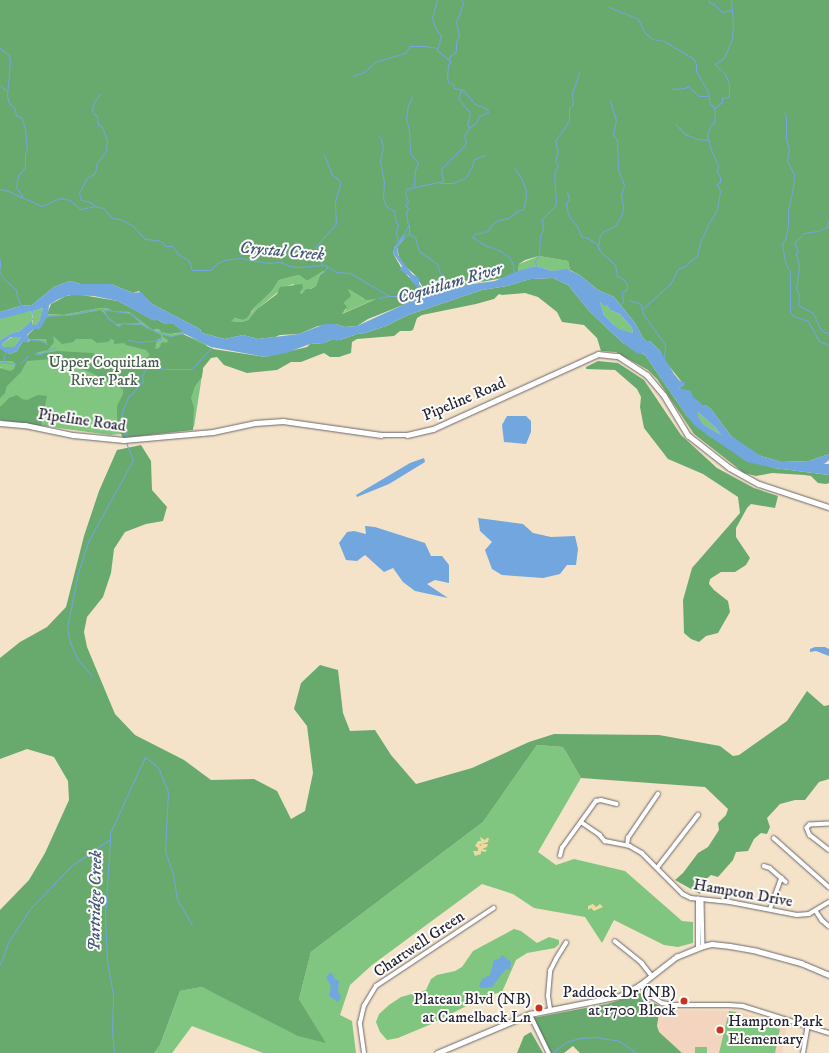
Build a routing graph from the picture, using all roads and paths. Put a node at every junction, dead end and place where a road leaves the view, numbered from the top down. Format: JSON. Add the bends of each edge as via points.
{"nodes":[{"id":1,"x":0,"y":423,"type":"edge"},
{"id":2,"x":829,"y":507,"type":"edge"},
{"id":3,"x":658,"y":794,"type":"dead end"},
{"id":4,"x":618,"y":804,"type":"dead end"},
{"id":5,"x":698,"y":815,"type":"dead end"},
{"id":6,"x":581,"y":822,"type":"junction"},
{"id":7,"x":829,"y":824,"type":"edge"},
{"id":8,"x":774,"y":838,"type":"dead end"},
{"id":9,"x":627,"y":846,"type":"junction"},
{"id":10,"x":829,"y":850,"type":"edge"},
{"id":11,"x":560,"y":856,"type":"dead end"},
{"id":12,"x":764,"y":866,"type":"dead end"},
{"id":13,"x":657,"y":868,"type":"junction"},
{"id":14,"x":781,"y":878,"type":"junction"},
{"id":15,"x":786,"y":882,"type":"dead end"},
{"id":16,"x":829,"y":887,"type":"edge"},
{"id":17,"x":700,"y":900,"type":"junction"},
{"id":18,"x":829,"y":902,"type":"edge"},
{"id":19,"x":494,"y":908,"type":"dead end"},
{"id":20,"x":770,"y":909,"type":"junction"},
{"id":21,"x":816,"y":911,"type":"junction"},
{"id":22,"x":829,"y":926,"type":"edge"},
{"id":23,"x":614,"y":941,"type":"dead end"},
{"id":24,"x":566,"y":943,"type":"dead end"},
{"id":25,"x":700,"y":947,"type":"junction"},
{"id":26,"x":829,"y":975,"type":"edge"},
{"id":27,"x":652,"y":976,"type":"junction"},
{"id":28,"x":640,"y":985,"type":"junction"},
{"id":29,"x":550,"y":1009,"type":"junction"},
{"id":30,"x":530,"y":1014,"type":"junction"},
{"id":31,"x":808,"y":1026,"type":"junction"},
{"id":32,"x":829,"y":1033,"type":"edge"},
{"id":33,"x":364,"y":1053,"type":"edge"},
{"id":34,"x":437,"y":1053,"type":"edge"},
{"id":35,"x":549,"y":1053,"type":"edge"},
{"id":36,"x":802,"y":1053,"type":"edge"}],
"edges":[{"from":1,"to":2,"type":"street","name":"Pipeline Road","via":[[124,440],[213,432],[283,420],[382,435],[407,435],[433,429],[598,354],[618,356],[647,375],[664,395],[688,435],[730,468],[759,484]]},
{"from":3,"to":9,"type":"street","via":[[628,838]]},
{"from":4,"to":6,"type":"street","via":[[596,801]]},
{"from":5,"to":13,"type":"street"},
{"from":6,"to":9,"type":"street","name":"Hampton Drive","via":[[605,841]]},
{"from":6,"to":11,"type":"street","via":[[562,848]]},
{"from":7,"to":10,"type":"street","via":[[810,825],[807,828],[810,835]]},
{"from":8,"to":16,"type":"street"},
{"from":9,"to":13,"type":"street","name":"Hampton Drive","via":[[642,853]]},
{"from":12,"to":14,"type":"street"},
{"from":13,"to":17,"type":"street","name":"Hampton Drive","via":[[683,894]]},
{"from":14,"to":15,"type":"street"},
{"from":14,"to":20,"type":"street"},
{"from":17,"to":20,"type":"street","name":"Hampton Drive"},
{"from":17,"to":25,"type":"street"},
{"from":18,"to":21,"type":"street","name":"Hampton Drive"},
{"from":19,"to":33,"type":"street","name":"Chartwell Green","via":[[376,986],[364,1006],[360,1022]]},
{"from":20,"to":21,"type":"street","name":"Hampton Drive","via":[[797,915]]},
{"from":21,"to":22,"type":"street"},
{"from":23,"to":27,"type":"street","via":[[642,963]]},
{"from":24,"to":29,"type":"street","via":[[550,971]]},
{"from":25,"to":26,"type":"street","via":[[712,944],[758,950],[801,963]]},
{"from":25,"to":27,"type":"street","via":[[676,957]]},
{"from":27,"to":28,"type":"street"},
{"from":28,"to":29,"type":"street","via":[[620,996]]},
{"from":28,"to":31,"type":"street","via":[[662,1003],[743,1006]]},
{"from":29,"to":30,"type":"street"},
{"from":30,"to":34,"type":"street"},
{"from":30,"to":35,"type":"street"},
{"from":31,"to":32,"type":"street"},
{"from":31,"to":36,"type":"street"}]}
